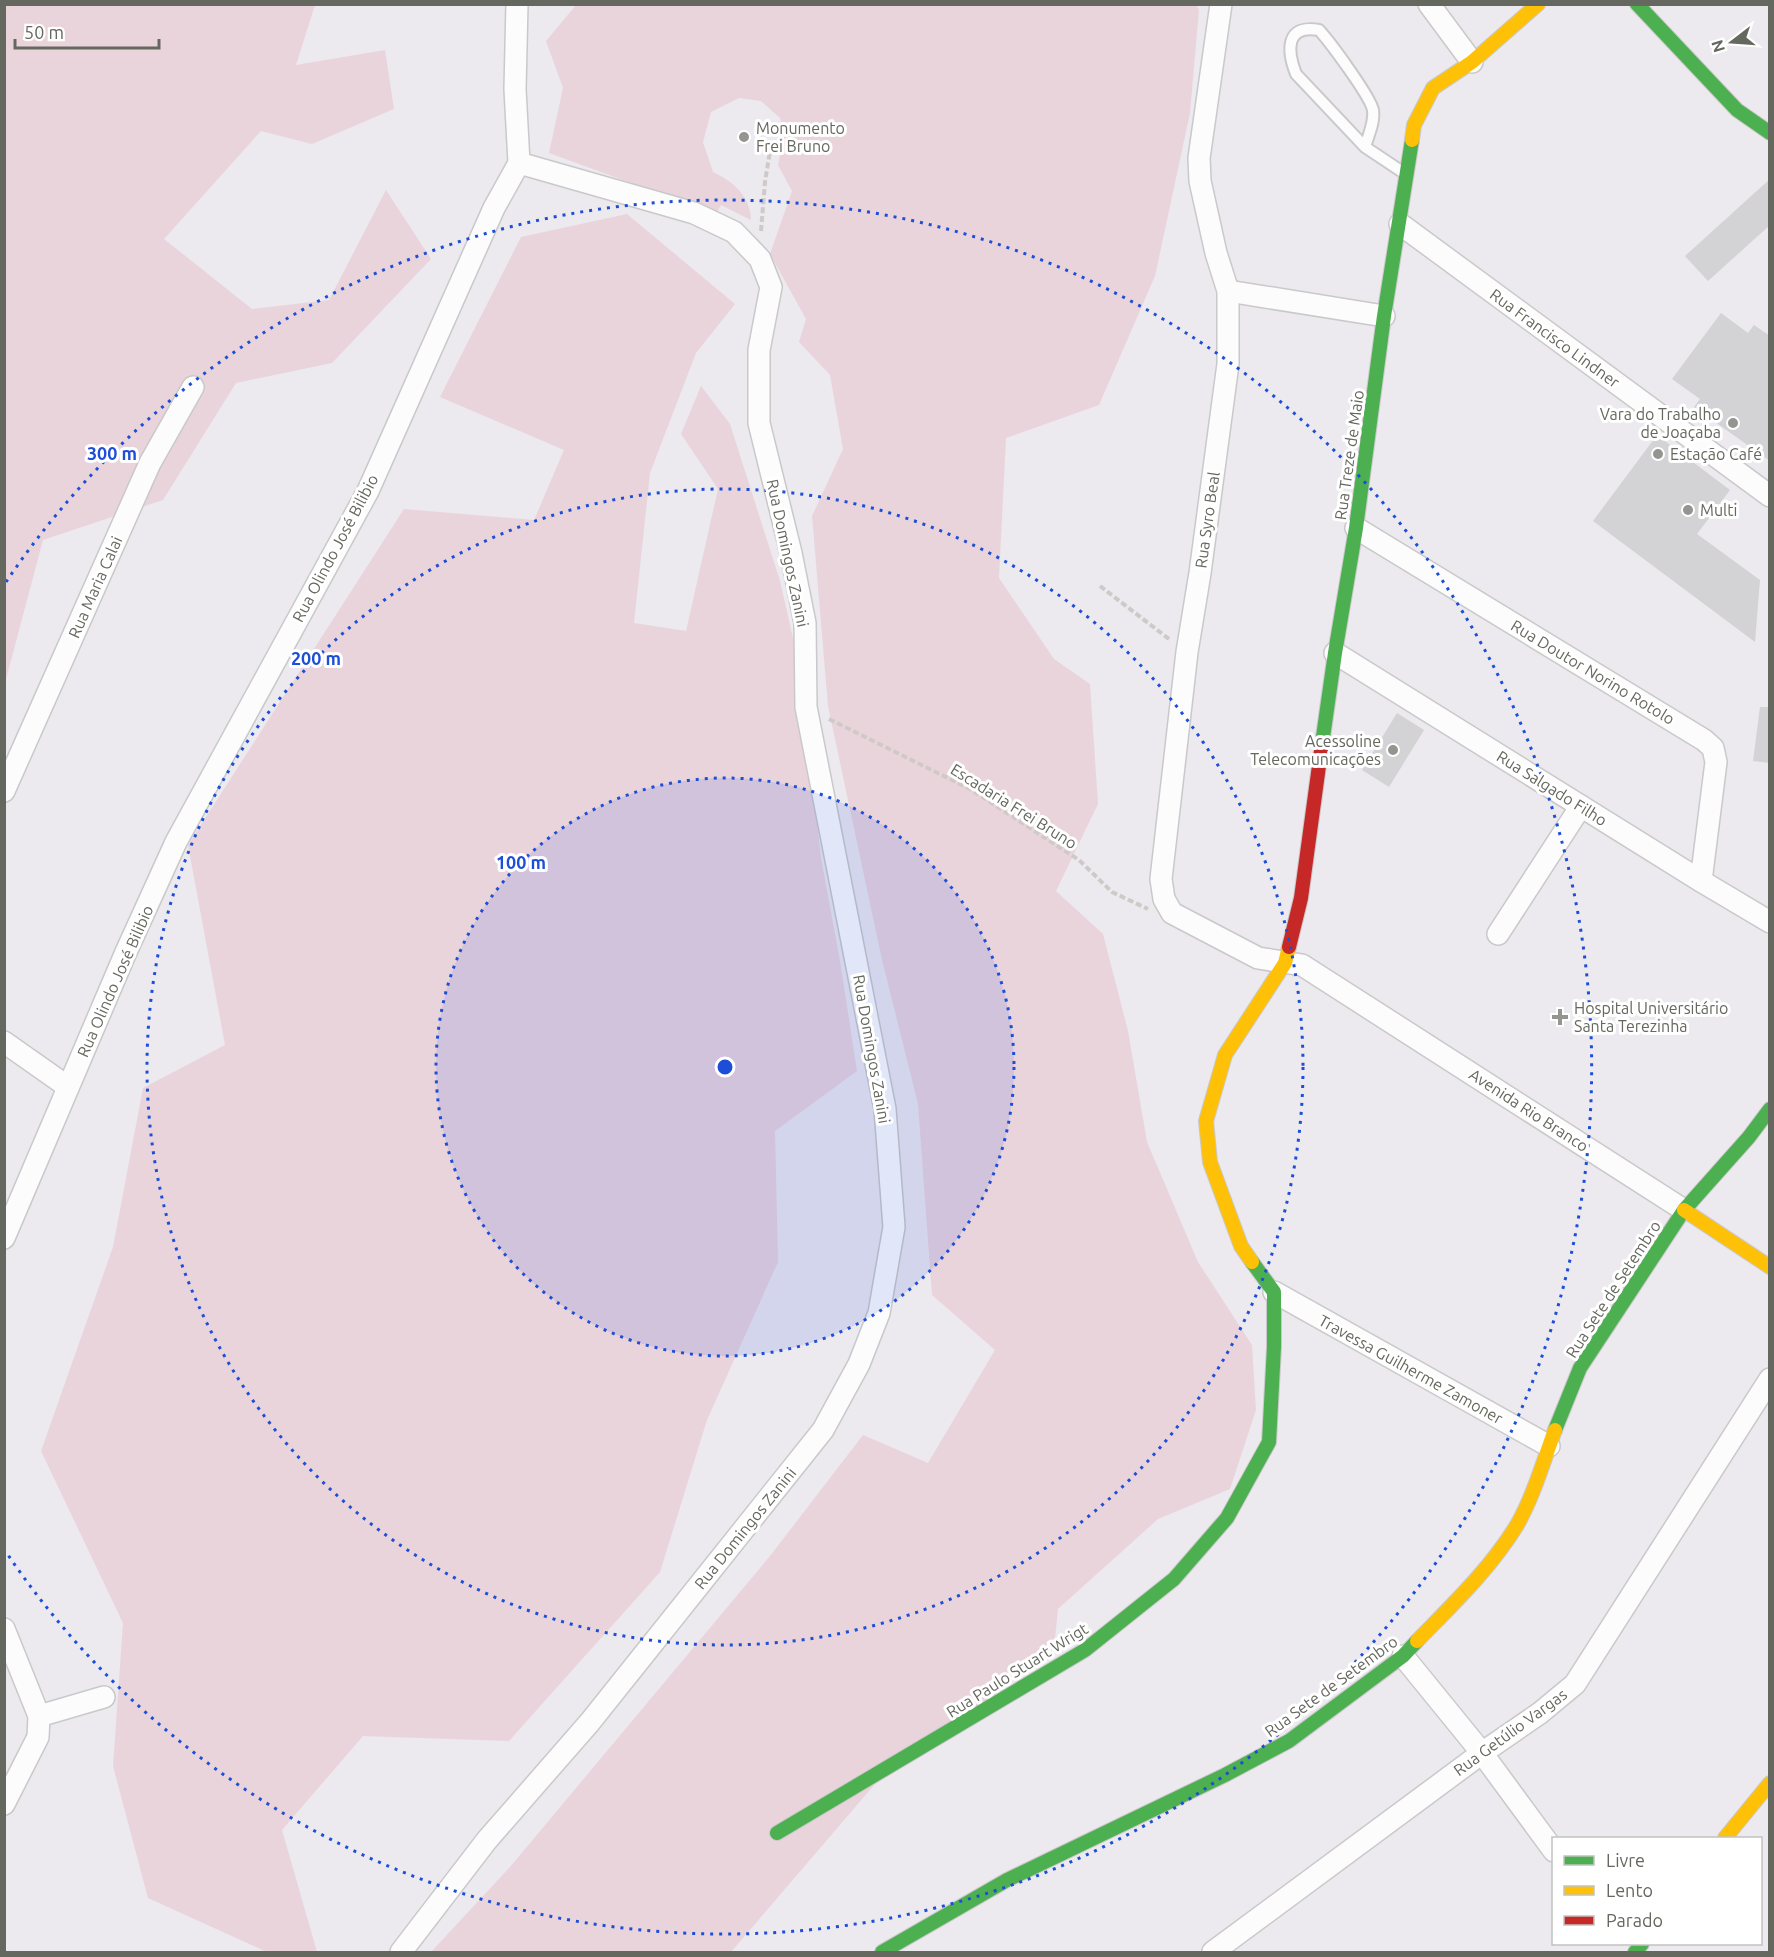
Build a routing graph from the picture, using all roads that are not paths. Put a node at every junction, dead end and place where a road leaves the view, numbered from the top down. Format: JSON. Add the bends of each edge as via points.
{"nodes":[{"id":1,"x":517,"y":4,"type":"edge"},
{"id":2,"x":1221,"y":4,"type":"edge"},
{"id":3,"x":1429,"y":4,"type":"edge"},
{"id":4,"x":1538,"y":4,"type":"edge"},
{"id":5,"x":1637,"y":4,"type":"edge"},
{"id":6,"x":1472,"y":62,"type":"junction"},
{"id":7,"x":1737,"y":110,"type":"junction"},
{"id":8,"x":1770,"y":133,"type":"edge"},
{"id":9,"x":1365,"y":147,"type":"junction"},
{"id":10,"x":1770,"y":148,"type":"edge"},
{"id":11,"x":519,"y":163,"type":"junction"},
{"id":12,"x":1407,"y":175,"type":"junction"},
{"id":13,"x":1400,"y":224,"type":"junction"},
{"id":14,"x":1228,"y":291,"type":"junction"},
{"id":15,"x":1384,"y":316,"type":"junction"},
{"id":16,"x":193,"y":387,"type":"dead end"},
{"id":17,"x":1770,"y":496,"type":"edge"},
{"id":18,"x":1356,"y":528,"type":"junction"},
{"id":19,"x":1335,"y":652,"type":"junction"},
{"id":20,"x":4,"y":791,"type":"edge"},
{"id":21,"x":1581,"y":807,"type":"junction"},
{"id":22,"x":1701,"y":881,"type":"junction"},
{"id":23,"x":1770,"y":922,"type":"edge"},
{"id":24,"x":1498,"y":934,"type":"dead end"},
{"id":25,"x":1285,"y":963,"type":"junction"},
{"id":26,"x":4,"y":1042,"type":"edge"},
{"id":27,"x":68,"y":1087,"type":"junction"},
{"id":28,"x":1770,"y":1109,"type":"edge"},
{"id":29,"x":1684,"y":1210,"type":"junction"},
{"id":30,"x":4,"y":1239,"type":"edge"},
{"id":31,"x":1770,"y":1266,"type":"edge"},
{"id":32,"x":1274,"y":1292,"type":"junction"},
{"id":33,"x":1770,"y":1378,"type":"edge"},
{"id":34,"x":1549,"y":1446,"type":"junction"},
{"id":35,"x":4,"y":1629,"type":"edge"},
{"id":36,"x":1403,"y":1656,"type":"junction"},
{"id":37,"x":104,"y":1697,"type":"dead end"},
{"id":38,"x":39,"y":1716,"type":"junction"},
{"id":39,"x":1482,"y":1753,"type":"junction"},
{"id":40,"x":1770,"y":1783,"type":"edge"},
{"id":41,"x":4,"y":1804,"type":"edge"},
{"id":42,"x":777,"y":1833,"type":"dead end"},
{"id":43,"x":1727,"y":1837,"type":"edge"},
{"id":44,"x":1552,"y":1848,"type":"edge"},
{"id":45,"x":401,"y":1953,"type":"edge"},
{"id":46,"x":882,"y":1953,"type":"edge"},
{"id":47,"x":1213,"y":1953,"type":"edge"}],
"edges":[{"from":1,"to":11,"type":"street","via":[[515,89]]},
{"from":2,"to":14,"type":"street","name":"Rua Syro Beal","via":[[1199,158],[1200,181]]},
{"from":3,"to":6,"type":"street"},
{"from":4,"to":6,"type":"street","name":"Rua Treze de Maio"},
{"from":5,"to":7,"type":"street"},
{"from":6,"to":12,"type":"street","name":"Rua Treze de Maio","via":[[1433,88],[1424,102],[1414,125]]},
{"from":7,"to":8,"type":"street"},
{"from":7,"to":10,"type":"street"},
{"from":9,"to":9,"type":"lane","via":[[1296,74],[1289,48],[1292,37],[1302,29],[1319,30],[1368,100],[1373,111]]},
{"from":9,"to":12,"type":"lane"},
{"from":11,"to":27,"type":"street","name":"Rua Olindo José Bilibio","via":[[494,208],[368,491],[176,842]]},
{"from":11,"to":45,"type":"street","name":"Rua Domingos Zanini","via":[[694,213],[734,232],[760,259],[771,287],[759,350],[759,423],[805,623],[806,708],[885,1109],[894,1227],[879,1313],[860,1364],[823,1430],[590,1722],[488,1840]]},
{"from":12,"to":13,"type":"street","name":"Rua Treze de Maio"},
{"from":13,"to":15,"type":"street","name":"Rua Treze de Maio"},
{"from":13,"to":17,"type":"street","name":"Rua Francisco Lindner"},
{"from":14,"to":15,"type":"street"},
{"from":14,"to":25,"type":"street","name":"Rua Syro Beal","via":[[1228,364],[1187,652],[1161,879],[1164,899],[1172,913],[1258,958]]},
{"from":15,"to":18,"type":"street","name":"Rua Treze de Maio"},
{"from":16,"to":20,"type":"street","name":"Rua Maria Calai","via":[[150,463]]},
{"from":18,"to":19,"type":"street","name":"Rua Treze de Maio"},
{"from":18,"to":22,"type":"street","name":"Rua Doutor Norino Rotolo","via":[[1713,748],[1716,762]]},
{"from":19,"to":21,"type":"street","name":"Rua Salgado Filho"},
{"from":19,"to":25,"type":"street","name":"Rua Treze de Maio","via":[[1301,898]]},
{"from":21,"to":22,"type":"street","name":"Rua Salgado Filho"},
{"from":21,"to":24,"type":"street"},
{"from":22,"to":23,"type":"street","name":"Rua Salgado Filho"},
{"from":25,"to":29,"type":"street","name":"Avenida Rio Branco","via":[[1302,965]]},
{"from":25,"to":32,"type":"street","via":[[1225,1055],[1206,1121],[1210,1162],[1240,1246]]},
{"from":26,"to":27,"type":"street"},
{"from":27,"to":30,"type":"street","name":"Rua Olindo José Bilibio"},
{"from":28,"to":29,"type":"street","name":"Rua Sete de Setembro"},
{"from":29,"to":31,"type":"street","name":"Avenida Rio Branco"},
{"from":29,"to":34,"type":"street","name":"Rua Sete de Setembro","via":[[1580,1368]]},
{"from":32,"to":34,"type":"street","name":"Travessa Guilherme Zamoner"},
{"from":32,"to":42,"type":"street","name":"Rua Paulo Stuart Wrigt","via":[[1269,1442],[1227,1518],[1174,1579],[1085,1650]]},
{"from":33,"to":39,"type":"street","name":"Rua Getúlio Vargas","via":[[1575,1684]]},
{"from":34,"to":36,"type":"street","name":"Rua Sete de Setembro","via":[[1538,1481],[1517,1524],[1487,1569]]},
{"from":35,"to":38,"type":"street"},
{"from":36,"to":39,"type":"street"},
{"from":36,"to":46,"type":"street","name":"Rua Sete de Setembro","via":[[1289,1741],[1007,1880]]},
{"from":37,"to":38,"type":"street"},
{"from":38,"to":41,"type":"street","via":[[38,1737]]},
{"from":39,"to":44,"type":"street"},
{"from":39,"to":47,"type":"street","name":"Rua Getúlio Vargas"},
{"from":40,"to":43,"type":"street"}]}
